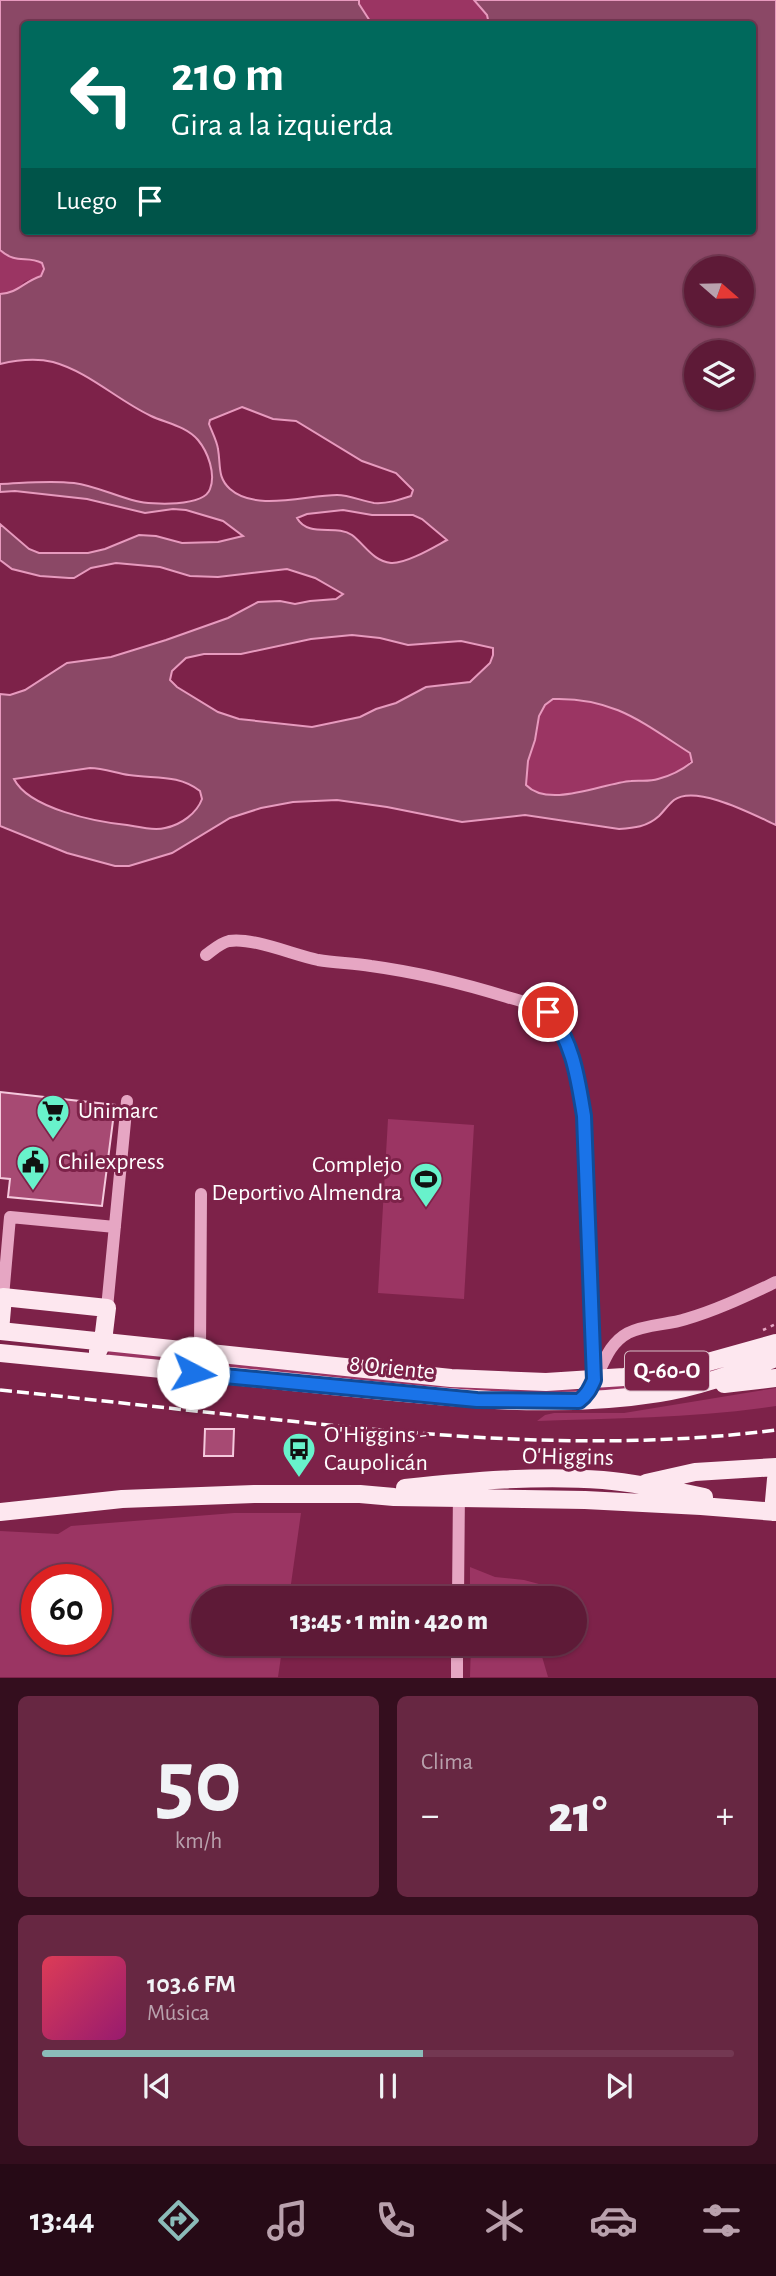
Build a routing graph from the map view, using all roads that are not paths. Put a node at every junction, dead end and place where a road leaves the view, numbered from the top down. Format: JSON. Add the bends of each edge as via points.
{"nodes":[{"id":1,"x":206,"y":955,"type":"dead end"},
{"id":2,"x":128,"y":1101,"type":"dead end"},
{"id":3,"x":201,"y":1194,"type":"dead end"},
{"id":4,"x":115,"y":1227,"type":"junction"},
{"id":5,"x":776,"y":1282,"type":"edge"},
{"id":6,"x":3,"y":1297,"type":"junction"},
{"id":7,"x":107,"y":1308,"type":"junction"},
{"id":8,"x":0,"y":1331,"type":"edge"},
{"id":9,"x":776,"y":1336,"type":"edge"},
{"id":10,"x":103,"y":1341,"type":"junction"},
{"id":11,"x":776,"y":1343,"type":"edge"},
{"id":12,"x":200,"y":1352,"type":"junction"},
{"id":13,"x":0,"y":1353,"type":"edge"},
{"id":14,"x":739,"y":1354,"type":"junction"},
{"id":15,"x":776,"y":1358,"type":"edge"},
{"id":16,"x":603,"y":1359,"type":"junction"},
{"id":17,"x":84,"y":1362,"type":"junction"},
{"id":18,"x":624,"y":1377,"type":"junction"},
{"id":19,"x":776,"y":1378,"type":"edge"},
{"id":20,"x":594,"y":1380,"type":"junction"},
{"id":21,"x":662,"y":1393,"type":"junction"},
{"id":22,"x":579,"y":1401,"type":"junction"},
{"id":23,"x":776,"y":1467,"type":"edge"},
{"id":24,"x":776,"y":1479,"type":"edge"},
{"id":25,"x":642,"y":1485,"type":"junction"},
{"id":26,"x":459,"y":1490,"type":"junction"},
{"id":27,"x":585,"y":1500,"type":"junction"},
{"id":28,"x":0,"y":1512,"type":"edge"},
{"id":29,"x":774,"y":1512,"type":"edge"},
{"id":30,"x":458,"y":1586,"type":"edge"},
{"id":31,"x":457,"y":1656,"type":"edge"},
{"id":32,"x":457,"y":1678,"type":"edge"}],
"edges":[{"from":1,"to":20,"type":"street","via":[[229,941],[248,942],[488,991],[548,1012],[569,1049],[584,1116]]},
{"from":2,"to":4,"type":"street"},
{"from":3,"to":12,"type":"street"},
{"from":4,"to":6,"type":"street","via":[[10,1217]]},
{"from":4,"to":7,"type":"street"},
{"from":5,"to":16,"type":"street","via":[[694,1317],[629,1333]]},
{"from":6,"to":7,"type":"main road"},
{"from":6,"to":8,"type":"main road"},
{"from":7,"to":10,"type":"main road"},
{"from":8,"to":10,"type":"main road","name":"8 Oriente","number":"Q-60-O"},
{"from":9,"to":14,"type":"main road"},
{"from":10,"to":12,"type":"main road","name":"8 Oriente","number":"Q-60-O"},
{"from":10,"to":17,"type":"main road"},
{"from":11,"to":14,"type":"main road","name":"8 Oriente","number":"Q-60-O"},
{"from":12,"to":20,"type":"main road","name":"8 Oriente","number":"Q-60-O","via":[[451,1378]]},
{"from":13,"to":17,"type":"main road","name":"8 Oriente","number":"Q-60-O"},
{"from":14,"to":18,"type":"main road","name":"8 Oriente","number":"Q-60-O","via":[[683,1369]]},
{"from":15,"to":21,"type":"main road","name":"8 Oriente","number":"Q-60-O"},
{"from":16,"to":18,"type":"street"},
{"from":16,"to":20,"type":"street"},
{"from":17,"to":22,"type":"main road","name":"8 Oriente","number":"Q-60-O","via":[[477,1400]]},
{"from":18,"to":20,"type":"main road","name":"8 Oriente","number":"Q-60-O"},
{"from":19,"to":21,"type":"main road"},
{"from":20,"to":22,"type":"street"},
{"from":21,"to":22,"type":"main road","name":"8 Oriente","number":"Q-60-O"},
{"from":23,"to":25,"type":"main road","via":[[695,1472]]},
{"from":24,"to":29,"type":"main road"},
{"from":25,"to":26,"type":"main road","name":"O'Higgins","via":[[577,1479]]},
{"from":25,"to":27,"type":"main road"},
{"from":25,"to":29,"type":"main road","name":"O'Higgins"},
{"from":26,"to":27,"type":"main road","name":"O'Higgins"},
{"from":26,"to":28,"type":"main road","name":"O'Higgins","via":[[394,1497],[160,1496]]},
{"from":26,"to":30,"type":"street"},
{"from":27,"to":29,"type":"main road","name":"O'Higgins"},
{"from":31,"to":32,"type":"street"}]}
